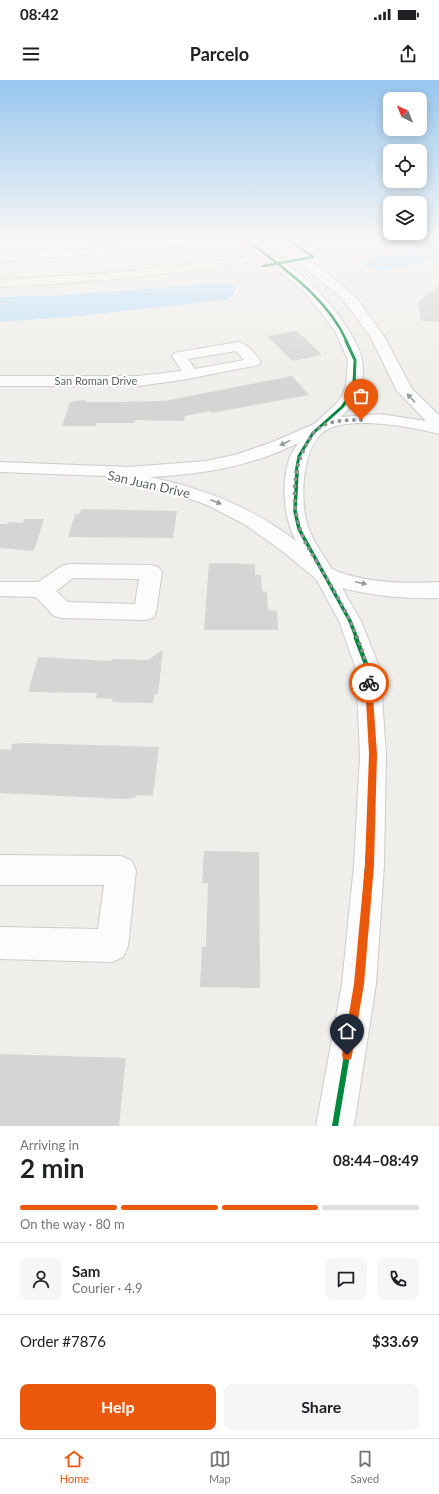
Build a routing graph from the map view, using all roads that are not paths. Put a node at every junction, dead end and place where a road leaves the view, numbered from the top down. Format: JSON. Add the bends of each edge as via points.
{"nodes":[{"id":1,"x":308,"y":289,"type":"edge"},
{"id":2,"x":339,"y":289,"type":"edge"},
{"id":3,"x":191,"y":373,"type":"dead end"},
{"id":4,"x":0,"y":381,"type":"edge"},
{"id":5,"x":439,"y":424,"type":"edge"},
{"id":6,"x":320,"y":426,"type":"junction"},
{"id":7,"x":439,"y":429,"type":"edge"},
{"id":8,"x":0,"y":467,"type":"edge"},
{"id":9,"x":97,"y":472,"type":"junction"},
{"id":10,"x":323,"y":573,"type":"junction"},
{"id":11,"x":0,"y":589,"type":"edge"},
{"id":12,"x":42,"y":590,"type":"dead end"},
{"id":13,"x":439,"y":590,"type":"edge"},
{"id":14,"x":0,"y":870,"type":"edge"},
{"id":15,"x":0,"y":943,"type":"edge"},
{"id":16,"x":335,"y":1126,"type":"edge"}],
"edges":[{"from":1,"to":6,"type":"street","via":[[342,331],[355,360],[354,385],[350,396],[342,407]]},
{"from":5,"to":2,"type":"street","one_way":true,"via":[[404,391],[377,336],[353,303]]},
{"from":3,"to":4,"type":"street","name":"San Roman Drive","via":[[138,381]]},
{"from":6,"to":7,"type":"street","name":"San Juan Drive","via":[[343,420],[380,420],[421,423]]},
{"from":6,"to":9,"type":"street","name":"San Juan Drive","one_way":true,"via":[[282,444],[233,461],[166,470]]},
{"from":6,"to":10,"type":"street","via":[[299,456],[295,480],[295,511],[305,542]]},
{"from":8,"to":9,"type":"street","name":"San Juan Drive"},
{"from":9,"to":10,"type":"street","name":"San Juan Drive","one_way":true,"via":[[174,487],[218,502],[260,524]]},
{"from":10,"to":13,"type":"street","name":"San Juan Drive","one_way":true,"via":[[395,589]]},
{"from":10,"to":16,"type":"street","via":[[350,621],[368,669],[373,754],[369,865],[359,984]]},
{"from":11,"to":12,"type":"street"},
{"from":14,"to":15,"type":"street","via":[[122,871],[112,946]]}]}
